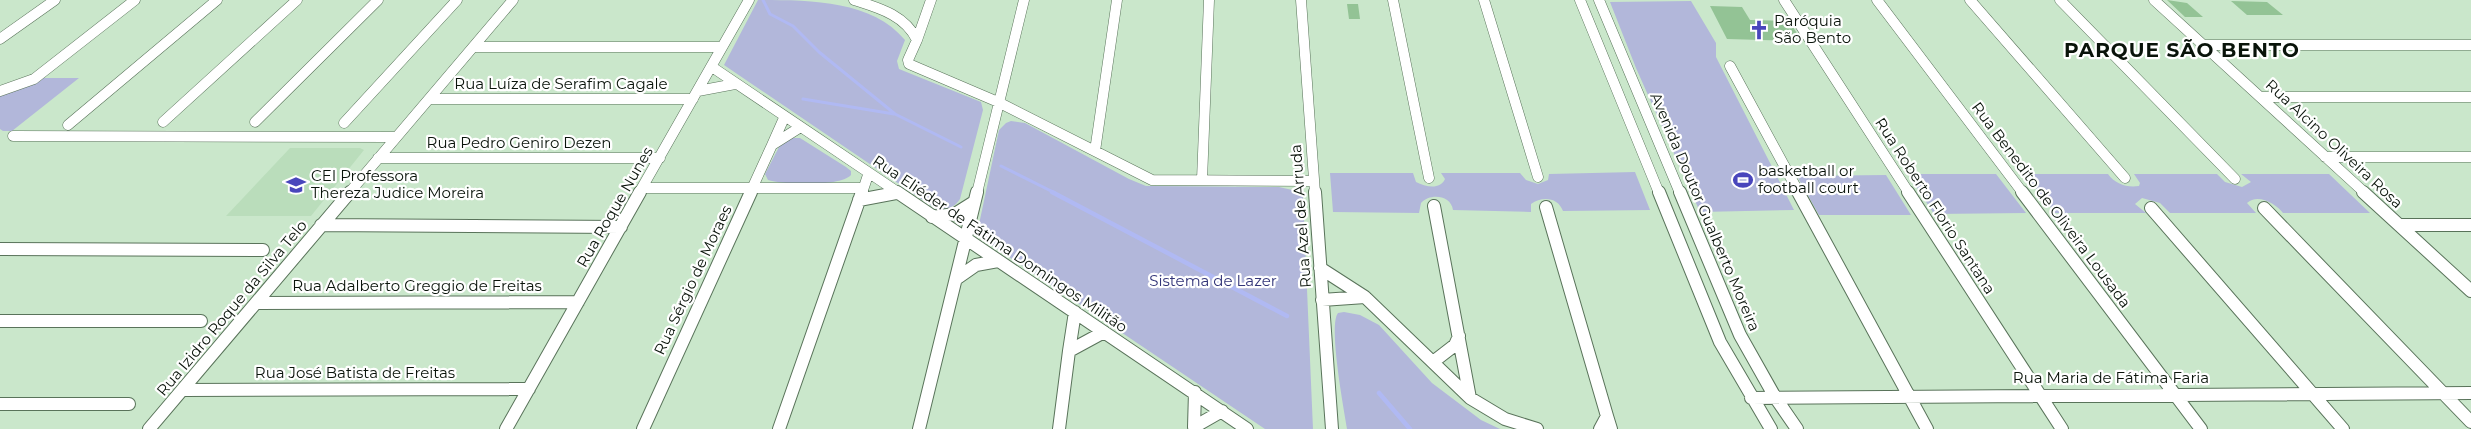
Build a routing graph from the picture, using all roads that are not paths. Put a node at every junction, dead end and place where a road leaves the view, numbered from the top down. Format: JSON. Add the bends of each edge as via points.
{"nodes":[{"id":1,"x":54,"y":0,"type":"edge"},
{"id":2,"x":136,"y":0,"type":"edge"},
{"id":3,"x":217,"y":0,"type":"edge"},
{"id":4,"x":297,"y":0,"type":"edge"},
{"id":5,"x":378,"y":0,"type":"edge"},
{"id":6,"x":457,"y":0,"type":"edge"},
{"id":7,"x":512,"y":0,"type":"edge"},
{"id":8,"x":749,"y":0,"type":"edge"},
{"id":9,"x":854,"y":0,"type":"edge"},
{"id":10,"x":931,"y":0,"type":"edge"},
{"id":11,"x":1024,"y":0,"type":"edge"},
{"id":12,"x":1117,"y":0,"type":"edge"},
{"id":13,"x":1209,"y":0,"type":"edge"},
{"id":14,"x":1302,"y":0,"type":"edge"},
{"id":15,"x":1393,"y":0,"type":"edge"},
{"id":16,"x":1484,"y":0,"type":"edge"},
{"id":17,"x":1580,"y":0,"type":"edge"},
{"id":18,"x":1599,"y":0,"type":"edge"},
{"id":19,"x":1784,"y":0,"type":"edge"},
{"id":20,"x":1877,"y":0,"type":"edge"},
{"id":21,"x":1970,"y":0,"type":"edge"},
{"id":22,"x":2060,"y":0,"type":"edge"},
{"id":23,"x":2154,"y":0,"type":"edge"},
{"id":24,"x":0,"y":39,"type":"edge"},
{"id":25,"x":917,"y":40,"type":"junction"},
{"id":26,"x":2204,"y":45,"type":"junction"},
{"id":27,"x":2471,"y":45,"type":"edge"},
{"id":28,"x":474,"y":47,"type":"junction"},
{"id":29,"x":722,"y":47,"type":"junction"},
{"id":30,"x":1730,"y":66,"type":"dead end"},
{"id":31,"x":712,"y":67,"type":"junction"},
{"id":32,"x":735,"y":84,"type":"junction"},
{"id":33,"x":0,"y":91,"type":"edge"},
{"id":34,"x":695,"y":95,"type":"junction"},
{"id":35,"x":2261,"y":97,"type":"junction"},
{"id":36,"x":2471,"y":97,"type":"edge"},
{"id":37,"x":429,"y":99,"type":"junction"},
{"id":38,"x":998,"y":102,"type":"junction"},
{"id":39,"x":784,"y":118,"type":"junction"},
{"id":40,"x":163,"y":122,"type":"dead end"},
{"id":41,"x":255,"y":122,"type":"dead end"},
{"id":42,"x":344,"y":123,"type":"dead end"},
{"id":43,"x":68,"y":125,"type":"dead end"},
{"id":44,"x":799,"y":128,"type":"junction"},
{"id":45,"x":13,"y":136,"type":"dead end"},
{"id":46,"x":396,"y":137,"type":"junction"},
{"id":47,"x":772,"y":145,"type":"junction"},
{"id":48,"x":1095,"y":151,"type":"junction"},
{"id":49,"x":2471,"y":157,"type":"edge"},
{"id":50,"x":378,"y":158,"type":"junction"},
{"id":51,"x":660,"y":158,"type":"junction"},
{"id":52,"x":2325,"y":158,"type":"junction"},
{"id":53,"x":868,"y":174,"type":"junction"},
{"id":54,"x":1538,"y":177,"type":"dead end"},
{"id":55,"x":1429,"y":178,"type":"dead end"},
{"id":56,"x":2124,"y":178,"type":"dead end"},
{"id":57,"x":2235,"y":179,"type":"dead end"},
{"id":58,"x":1202,"y":180,"type":"junction"},
{"id":59,"x":1314,"y":181,"type":"junction"},
{"id":60,"x":643,"y":188,"type":"junction"},
{"id":61,"x":754,"y":188,"type":"junction"},
{"id":62,"x":860,"y":194,"type":"junction"},
{"id":63,"x":896,"y":194,"type":"junction"},
{"id":64,"x":974,"y":202,"type":"junction"},
{"id":65,"x":1434,"y":206,"type":"dead end"},
{"id":66,"x":1546,"y":206,"type":"dead end"},
{"id":67,"x":2152,"y":208,"type":"dead end"},
{"id":68,"x":2264,"y":208,"type":"dead end"},
{"id":69,"x":932,"y":217,"type":"junction"},
{"id":70,"x":321,"y":225,"type":"junction"},
{"id":71,"x":2399,"y":225,"type":"junction"},
{"id":72,"x":2471,"y":225,"type":"edge"},
{"id":73,"x":621,"y":227,"type":"junction"},
{"id":74,"x":966,"y":239,"type":"junction"},
{"id":75,"x":0,"y":249,"type":"edge"},
{"id":76,"x":263,"y":250,"type":"dead end"},
{"id":77,"x":998,"y":261,"type":"junction"},
{"id":78,"x":1320,"y":268,"type":"junction"},
{"id":79,"x":956,"y":279,"type":"junction"},
{"id":80,"x":2471,"y":291,"type":"edge"},
{"id":81,"x":1365,"y":297,"type":"junction"},
{"id":82,"x":1322,"y":300,"type":"junction"},
{"id":83,"x":256,"y":302,"type":"junction"},
{"id":84,"x":578,"y":302,"type":"junction"},
{"id":85,"x":1075,"y":312,"type":"junction"},
{"id":86,"x":0,"y":321,"type":"edge"},
{"id":87,"x":201,"y":321,"type":"dead end"},
{"id":88,"x":1104,"y":332,"type":"junction"},
{"id":89,"x":1458,"y":336,"type":"junction"},
{"id":90,"x":1069,"y":351,"type":"junction"},
{"id":91,"x":1433,"y":362,"type":"junction"},
{"id":92,"x":1464,"y":362,"type":"junction"},
{"id":93,"x":1443,"y":371,"type":"junction"},
{"id":94,"x":529,"y":389,"type":"junction"},
{"id":95,"x":182,"y":390,"type":"junction"},
{"id":96,"x":1195,"y":392,"type":"junction"},
{"id":97,"x":2471,"y":393,"type":"edge"},
{"id":98,"x":2040,"y":394,"type":"junction"},
{"id":99,"x":2313,"y":394,"type":"junction"},
{"id":100,"x":2444,"y":394,"type":"junction"},
{"id":101,"x":1909,"y":395,"type":"junction"},
{"id":102,"x":2175,"y":395,"type":"junction"},
{"id":103,"x":1775,"y":397,"type":"junction"},
{"id":104,"x":1470,"y":398,"type":"junction"},
{"id":105,"x":1751,"y":398,"type":"junction"},
{"id":106,"x":0,"y":404,"type":"edge"},
{"id":107,"x":129,"y":404,"type":"dead end"},
{"id":108,"x":1222,"y":411,"type":"junction"},
{"id":109,"x":1609,"y":422,"type":"edge"},
{"id":110,"x":2471,"y":422,"type":"edge"},
{"id":111,"x":1194,"y":428,"type":"edge"},
{"id":112,"x":149,"y":429,"type":"edge"},
{"id":113,"x":506,"y":429,"type":"edge"},
{"id":114,"x":643,"y":429,"type":"edge"},
{"id":115,"x":779,"y":429,"type":"edge"},
{"id":116,"x":919,"y":429,"type":"edge"},
{"id":117,"x":1058,"y":429,"type":"edge"},
{"id":118,"x":1247,"y":429,"type":"edge"},
{"id":119,"x":1332,"y":429,"type":"edge"},
{"id":120,"x":1537,"y":429,"type":"edge"},
{"id":121,"x":1600,"y":429,"type":"edge"},
{"id":122,"x":1771,"y":429,"type":"edge"},
{"id":123,"x":1797,"y":429,"type":"edge"},
{"id":124,"x":1927,"y":429,"type":"edge"},
{"id":125,"x":2062,"y":429,"type":"edge"},
{"id":126,"x":2201,"y":429,"type":"edge"},
{"id":127,"x":2343,"y":429,"type":"edge"}],
"edges":[{"from":1,"to":24,"type":"street"},
{"from":2,"to":33,"type":"street","via":[[34,79]]},
{"from":3,"to":43,"type":"street"},
{"from":4,"to":40,"type":"street"},
{"from":5,"to":41,"type":"street"},
{"from":6,"to":42,"type":"street"},
{"from":7,"to":28,"type":"street","name":"Rua Izidro Roque da Silva Telo"},
{"from":8,"to":29,"type":"street","name":"Rua Roque Nunes"},
{"from":9,"to":25,"type":"street","via":[[888,11],[911,29]]},
{"from":10,"to":25,"type":"street"},
{"from":11,"to":38,"type":"street"},
{"from":12,"to":48,"type":"street"},
{"from":13,"to":58,"type":"street"},
{"from":14,"to":59,"type":"street","name":"Rua Azel de Arruda"},
{"from":15,"to":55,"type":"street"},
{"from":16,"to":54,"type":"street"},
{"from":17,"to":105,"type":"street","via":[[1697,291]]},
{"from":18,"to":103,"type":"street","name":"Avenida Doutor Gualberto Moreira","via":[[1740,335]]},
{"from":19,"to":98,"type":"street","name":"Rua Roberto Florio Santana"},
{"from":20,"to":102,"type":"street","name":"Rua Benedito de Oliveira Lousada"},
{"from":21,"to":56,"type":"street"},
{"from":22,"to":57,"type":"street"},
{"from":23,"to":26,"type":"street","name":"Rua Alcino Oliveira Rosa"},
{"from":25,"to":38,"type":"street","via":[[909,64]]},
{"from":26,"to":27,"type":"street"},
{"from":26,"to":35,"type":"street","name":"Rua Alcino Oliveira Rosa"},
{"from":28,"to":29,"type":"street"},
{"from":28,"to":37,"type":"street","name":"Rua Izidro Roque da Silva Telo"},
{"from":29,"to":31,"type":"street","name":"Rua Roque Nunes"},
{"from":30,"to":101,"type":"street"},
{"from":31,"to":32,"type":"street","name":"Rua Eliéder de Fátima Domingos Militão"},
{"from":31,"to":34,"type":"street","name":"Rua Roque Nunes"},
{"from":32,"to":34,"type":"street"},
{"from":32,"to":39,"type":"street","name":"Rua Eliéder de Fátima Domingos Militão"},
{"from":34,"to":37,"type":"street","name":"Rua Luíza de Serafim Cagale"},
{"from":34,"to":51,"type":"street","name":"Rua Roque Nunes"},
{"from":35,"to":36,"type":"street"},
{"from":35,"to":52,"type":"street","name":"Rua Alcino Oliveira Rosa"},
{"from":37,"to":46,"type":"street","name":"Rua Izidro Roque da Silva Telo"},
{"from":38,"to":48,"type":"street"},
{"from":38,"to":64,"type":"street"},
{"from":39,"to":44,"type":"street","name":"Rua Eliéder de Fátima Domingos Militão"},
{"from":39,"to":47,"type":"street","name":"Rua Sérgio de Moraes"},
{"from":44,"to":47,"type":"street"},
{"from":44,"to":53,"type":"street","name":"Rua Eliéder de Fátima Domingos Militão"},
{"from":45,"to":46,"type":"street"},
{"from":46,"to":50,"type":"street","name":"Rua Izidro Roque da Silva Telo"},
{"from":47,"to":61,"type":"street","name":"Rua Sérgio de Moraes"},
{"from":48,"to":58,"type":"street","via":[[1152,180]]},
{"from":49,"to":52,"type":"street"},
{"from":50,"to":51,"type":"street","name":"Rua Pedro Geniro Dezen"},
{"from":50,"to":70,"type":"street","name":"Rua Izidro Roque da Silva Telo"},
{"from":51,"to":60,"type":"street","name":"Rua Roque Nunes"},
{"from":52,"to":71,"type":"street","name":"Rua Alcino Oliveira Rosa"},
{"from":53,"to":62,"type":"street"},
{"from":53,"to":63,"type":"street","name":"Rua Eliéder de Fátima Domingos Militão"},
{"from":58,"to":59,"type":"street"},
{"from":59,"to":78,"type":"street","name":"Rua Azel de Arruda"},
{"from":60,"to":61,"type":"street"},
{"from":60,"to":73,"type":"street","name":"Rua Roque Nunes"},
{"from":61,"to":62,"type":"street"},
{"from":61,"to":114,"type":"street","name":"Rua Sérgio de Moraes"},
{"from":62,"to":63,"type":"street"},
{"from":62,"to":115,"type":"street"},
{"from":63,"to":69,"type":"street","name":"Rua Eliéder de Fátima Domingos Militão"},
{"from":64,"to":69,"type":"street","via":[[958,213]]},
{"from":64,"to":74,"type":"street"},
{"from":65,"to":89,"type":"street"},
{"from":66,"to":109,"type":"street"},
{"from":67,"to":99,"type":"street"},
{"from":68,"to":100,"type":"street"},
{"from":69,"to":74,"type":"street","name":"Rua Eliéder de Fátima Domingos Militão"},
{"from":70,"to":73,"type":"street"},
{"from":70,"to":83,"type":"street","name":"Rua Izidro Roque da Silva Telo"},
{"from":71,"to":72,"type":"street"},
{"from":71,"to":80,"type":"street","name":"Rua Alcino Oliveira Rosa"},
{"from":73,"to":84,"type":"street","name":"Rua Roque Nunes"},
{"from":74,"to":77,"type":"street","name":"Rua Eliéder de Fátima Domingos Militão"},
{"from":74,"to":79,"type":"street"},
{"from":75,"to":76,"type":"street"},
{"from":77,"to":79,"type":"street","via":[[976,265]]},
{"from":77,"to":85,"type":"street","name":"Rua Eliéder de Fátima Domingos Militão"},
{"from":78,"to":81,"type":"street"},
{"from":78,"to":82,"type":"street","name":"Rua Azel de Arruda"},
{"from":79,"to":116,"type":"street"},
{"from":81,"to":82,"type":"street"},
{"from":81,"to":91,"type":"street"},
{"from":82,"to":119,"type":"street","name":"Rua Azel de Arruda"},
{"from":83,"to":84,"type":"street","name":"Rua Adalberto Greggio de Freitas"},
{"from":83,"to":95,"type":"street","name":"Rua Izidro Roque da Silva Telo"},
{"from":84,"to":94,"type":"street","name":"Rua Roque Nunes"},
{"from":85,"to":88,"type":"street","name":"Rua Eliéder de Fátima Domingos Militão"},
{"from":85,"to":90,"type":"street"},
{"from":86,"to":87,"type":"street"},
{"from":88,"to":90,"type":"street"},
{"from":88,"to":96,"type":"street","name":"Rua Eliéder de Fátima Domingos Militão"},
{"from":89,"to":91,"type":"street","via":[[1455,346]]},
{"from":89,"to":92,"type":"street"},
{"from":90,"to":117,"type":"street"},
{"from":91,"to":93,"type":"street"},
{"from":92,"to":93,"type":"street","via":[[1450,371]]},
{"from":92,"to":104,"type":"street"},
{"from":93,"to":104,"type":"street"},
{"from":94,"to":95,"type":"street","name":"Rua José Batista de Freitas"},
{"from":94,"to":113,"type":"street","name":"Rua Roque Nunes"},
{"from":95,"to":112,"type":"street","name":"Rua Izidro Roque da Silva Telo"},
{"from":96,"to":108,"type":"street","name":"Rua Eliéder de Fátima Domingos Militão"},
{"from":96,"to":111,"type":"street"},
{"from":97,"to":100,"type":"street","name":"Rua Maria de Fátima Faria"},
{"from":98,"to":101,"type":"street","name":"Rua Maria de Fátima Faria"},
{"from":98,"to":102,"type":"street","name":"Rua Maria de Fátima Faria"},
{"from":98,"to":125,"type":"street","name":"Rua Roberto Florio Santana"},
{"from":99,"to":100,"type":"street","name":"Rua Maria de Fátima Faria"},
{"from":99,"to":102,"type":"street","name":"Rua Maria de Fátima Faria"},
{"from":99,"to":127,"type":"street"},
{"from":100,"to":110,"type":"street"},
{"from":101,"to":103,"type":"street","name":"Rua Maria de Fátima Faria"},
{"from":101,"to":124,"type":"street"},
{"from":102,"to":126,"type":"street","name":"Rua Benedito de Oliveira Lousada"},
{"from":103,"to":105,"type":"street","name":"Rua Maria de Fátima Faria"},
{"from":103,"to":123,"type":"street","name":"Avenida Doutor Gualberto Moreira"},
{"from":104,"to":120,"type":"street","via":[[1505,419]]},
{"from":105,"to":122,"type":"street"},
{"from":106,"to":107,"type":"street"},
{"from":108,"to":111,"type":"street"},
{"from":108,"to":118,"type":"street","name":"Rua Eliéder de Fátima Domingos Militão"},
{"from":109,"to":121,"type":"street"}]}
